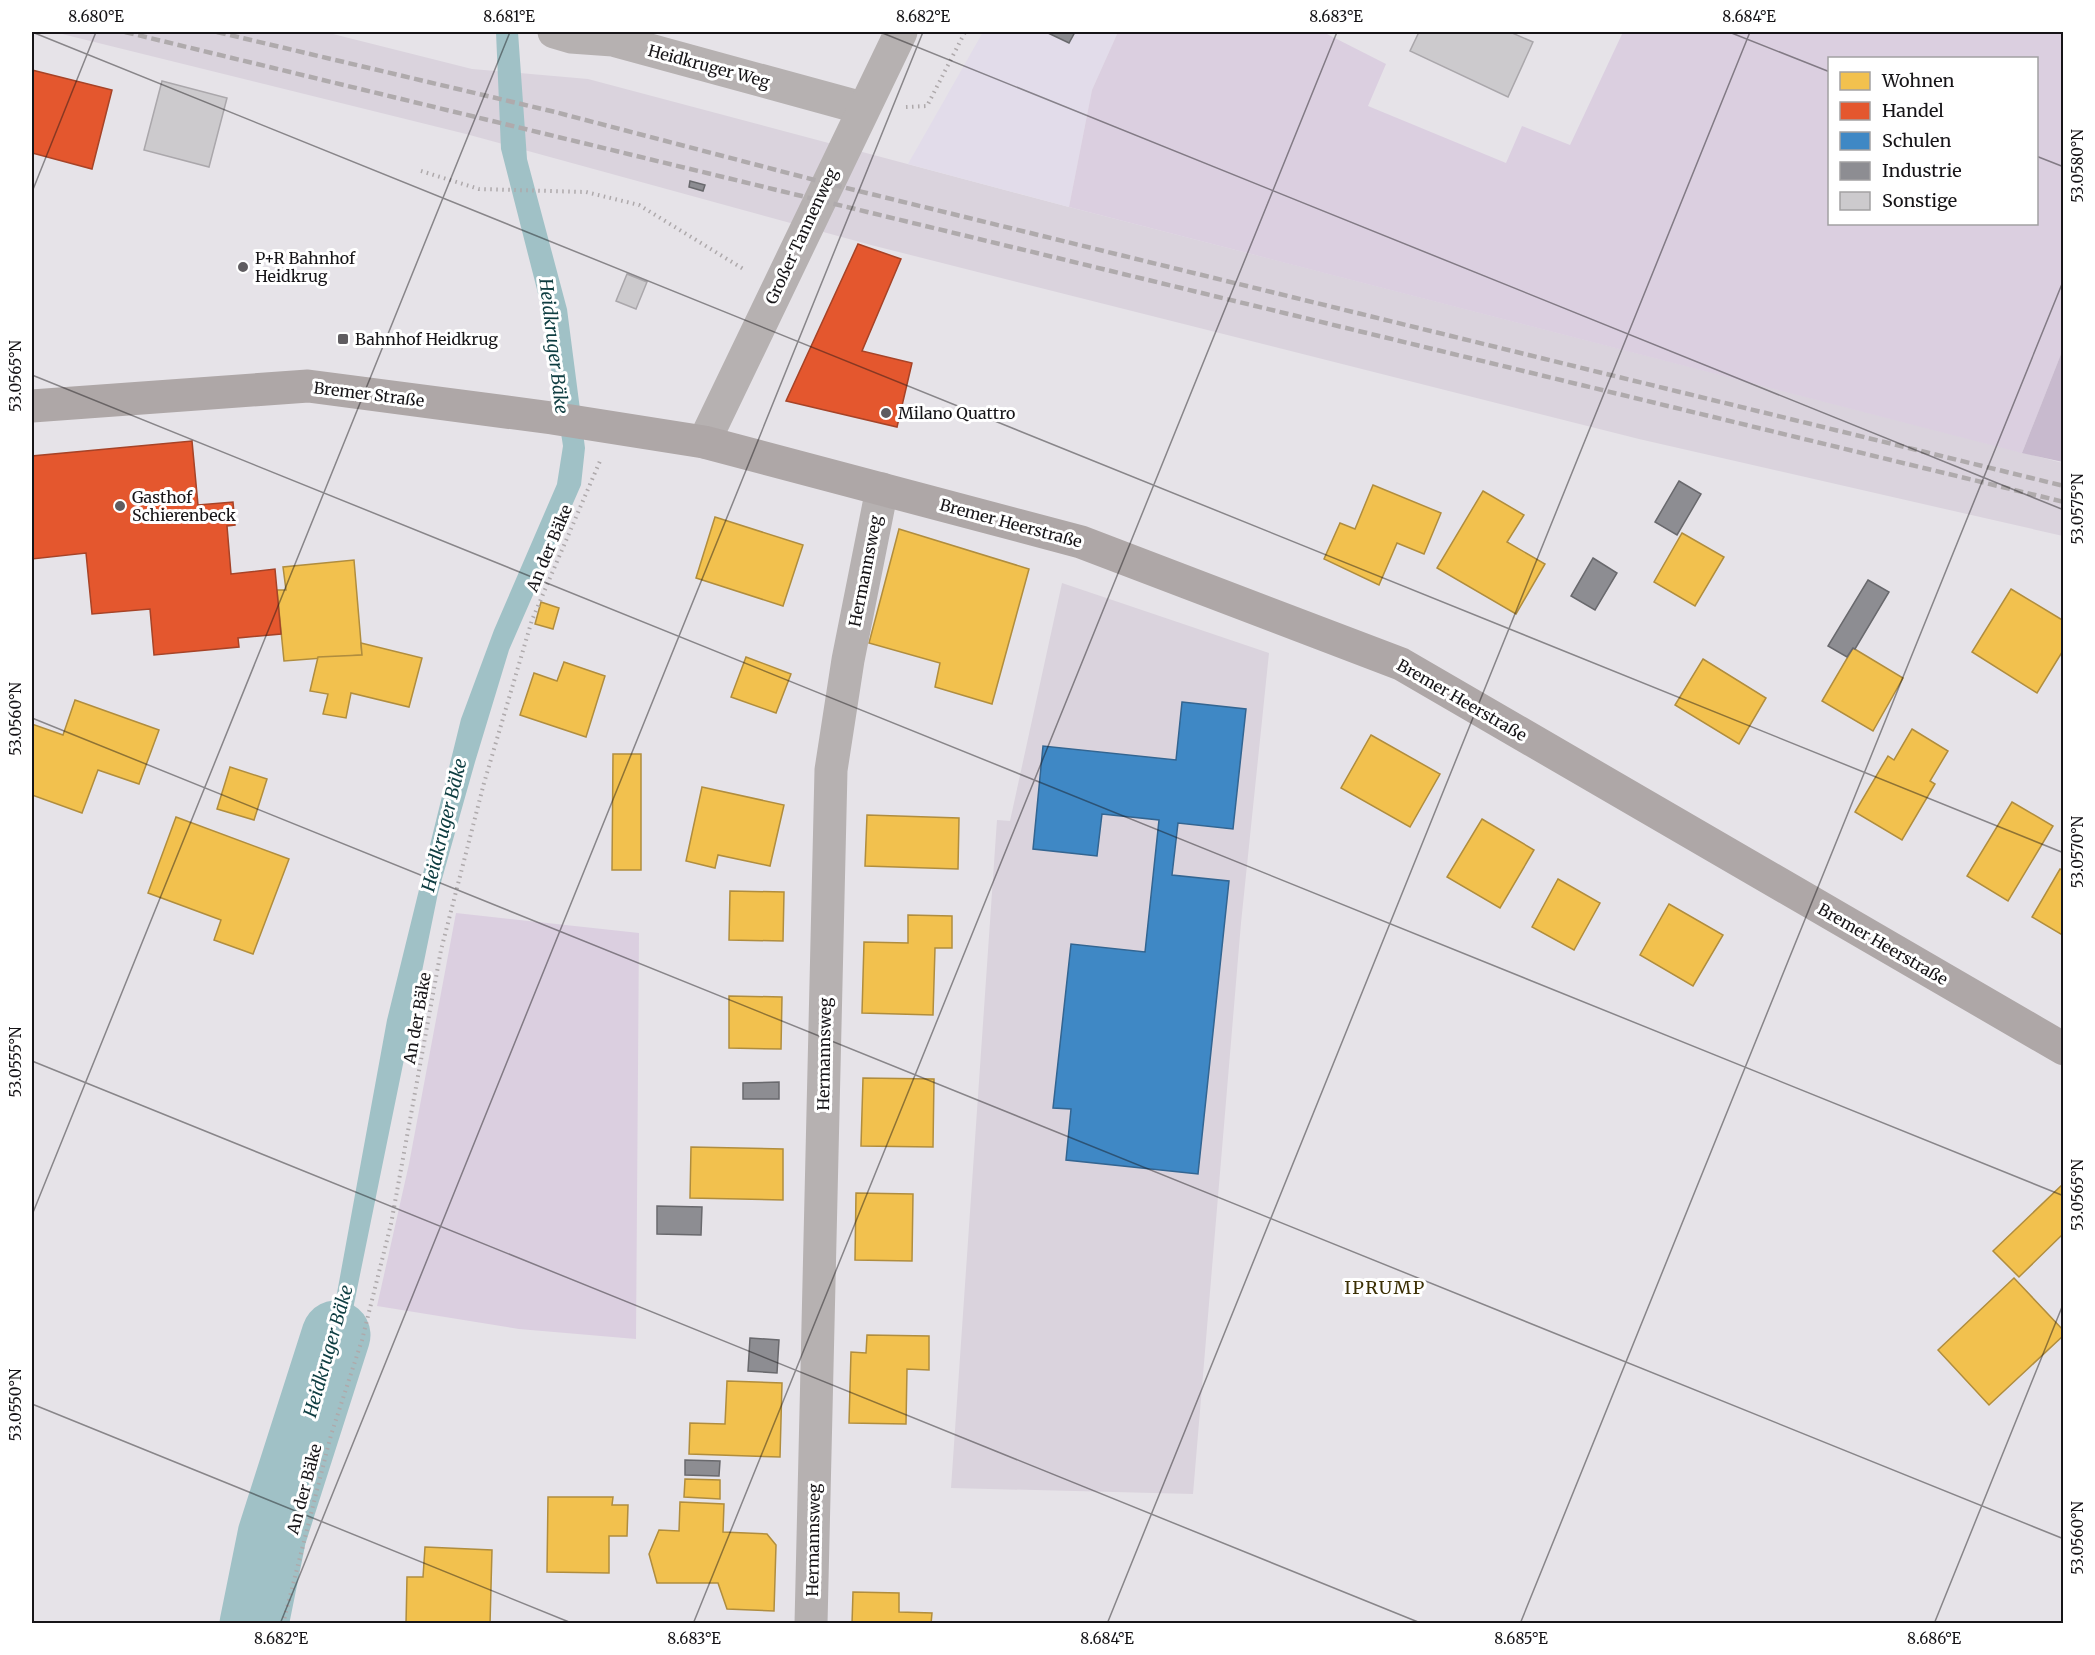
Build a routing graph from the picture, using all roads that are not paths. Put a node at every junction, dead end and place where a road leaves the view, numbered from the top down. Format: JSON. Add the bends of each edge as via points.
{"nodes":[{"id":1,"x":900,"y":32,"type":"edge"},
{"id":2,"x":563,"y":34,"type":"edge"},
{"id":3,"x":612,"y":36,"type":"edge"},
{"id":4,"x":862,"y":108,"type":"junction"},
{"id":5,"x":32,"y":406,"type":"edge"},
{"id":6,"x":704,"y":442,"type":"junction"},
{"id":7,"x":882,"y":489,"type":"junction"},
{"id":8,"x":2064,"y":1049,"type":"edge"},
{"id":9,"x":811,"y":1623,"type":"edge"}],
"edges":[{"from":1,"to":4,"type":"street","name":"Großer Tannenweg"},
{"from":2,"to":3,"type":"street","name":"Heidkruger Weg"},
{"from":3,"to":4,"type":"street","name":"Heidkruger Weg"},
{"from":4,"to":6,"type":"street","name":"Großer Tannenweg"},
{"from":5,"to":6,"type":"main road","name":"Bremer Straße","via":[[308,386]]},
{"from":6,"to":7,"type":"main road","name":"Bremer Heerstraße"},
{"from":7,"to":8,"type":"main road","name":"Bremer Heerstraße","via":[[1081,542],[1401,664]]},
{"from":7,"to":9,"type":"street","name":"Hermannsweg","via":[[831,770]]}]}
